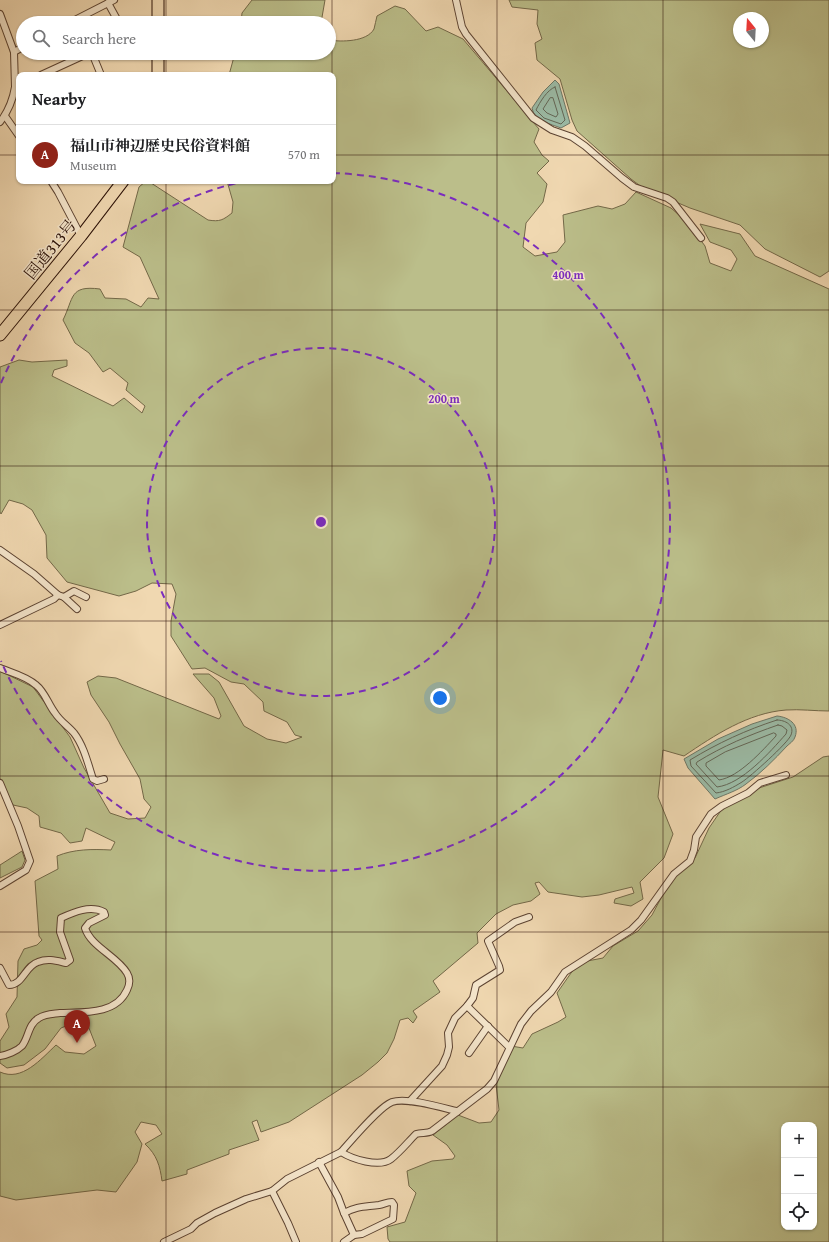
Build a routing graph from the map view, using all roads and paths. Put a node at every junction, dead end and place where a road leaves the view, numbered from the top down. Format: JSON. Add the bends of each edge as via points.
{"nodes":[{"id":1,"x":158,"y":0,"type":"edge"},
{"id":2,"x":456,"y":0,"type":"edge"},
{"id":3,"x":111,"y":1,"type":"edge"},
{"id":4,"x":0,"y":14,"type":"edge"},
{"id":5,"x":82,"y":16,"type":"edge"},
{"id":6,"x":116,"y":16,"type":"edge"},
{"id":7,"x":158,"y":16,"type":"edge"},
{"id":8,"x":14,"y":52,"type":"joint"},
{"id":9,"x":74,"y":60,"type":"edge"},
{"id":10,"x":94,"y":60,"type":"edge"},
{"id":11,"x":158,"y":60,"type":"edge"},
{"id":12,"x":48,"y":72,"type":"edge"},
{"id":13,"x":100,"y":72,"type":"edge"},
{"id":14,"x":158,"y":72,"type":"edge"},
{"id":15,"x":16,"y":75,"type":"edge"},
{"id":16,"x":16,"y":88,"type":"edge"},
{"id":17,"x":5,"y":116,"type":"junction"},
{"id":18,"x":0,"y":122,"type":"edge"},
{"id":19,"x":16,"y":132,"type":"edge"},
{"id":20,"x":52,"y":184,"type":"edge"},
{"id":21,"x":121,"y":184,"type":"edge"},
{"id":22,"x":81,"y":236,"type":"junction"},
{"id":23,"x":702,"y":238,"type":"dead end"},
{"id":24,"x":0,"y":335,"type":"edge"},
{"id":25,"x":0,"y":550,"type":"edge"},
{"id":26,"x":61,"y":596,"type":"junction"},
{"id":27,"x":86,"y":597,"type":"dead end"},
{"id":28,"x":77,"y":609,"type":"dead end"},
{"id":29,"x":0,"y":625,"type":"edge"},
{"id":30,"x":0,"y":668,"type":"edge"},
{"id":31,"x":786,"y":775,"type":"dead end"},
{"id":32,"x":104,"y":779,"type":"dead end"},
{"id":33,"x":0,"y":783,"type":"edge"},
{"id":34,"x":0,"y":886,"type":"edge"},
{"id":35,"x":529,"y":917,"type":"dead end"},
{"id":36,"x":0,"y":968,"type":"edge"},
{"id":37,"x":467,"y":1006,"type":"junction"},
{"id":38,"x":488,"y":1026,"type":"junction"},
{"id":39,"x":509,"y":1047,"type":"junction"},
{"id":40,"x":469,"y":1052,"type":"dead end"},
{"id":41,"x":0,"y":1056,"type":"edge"},
{"id":42,"x":410,"y":1101,"type":"junction"},
{"id":43,"x":457,"y":1112,"type":"junction"},
{"id":44,"x":341,"y":1152,"type":"junction"},
{"id":45,"x":319,"y":1162,"type":"junction"},
{"id":46,"x":272,"y":1191,"type":"junction"},
{"id":47,"x":344,"y":1213,"type":"junction"},
{"id":48,"x":354,"y":1235,"type":"junction"},
{"id":49,"x":164,"y":1242,"type":"edge"},
{"id":50,"x":296,"y":1242,"type":"edge"},
{"id":51,"x":344,"y":1242,"type":"edge"}],
"edges":[{"from":1,"to":7,"type":"highway"},
{"from":2,"to":23,"type":"street","via":[[466,34],[532,118],[552,130],[572,137],[634,187],[673,202]]},
{"from":3,"to":5,"type":"street"},
{"from":3,"to":6,"type":"street"},
{"from":4,"to":8,"type":"street"},
{"from":8,"to":15,"type":"street"},
{"from":9,"to":12,"type":"street"},
{"from":10,"to":13,"type":"street"},
{"from":11,"to":14,"type":"highway"},
{"from":16,"to":17,"type":"street"},
{"from":17,"to":18,"type":"street"},
{"from":17,"to":19,"type":"street"},
{"from":20,"to":22,"type":"street"},
{"from":21,"to":22,"type":"highway","name":"国道313号"},
{"from":22,"to":24,"type":"highway","name":"国道313号"},
{"from":25,"to":26,"type":"street"},
{"from":26,"to":27,"type":"street","via":[[74,591]]},
{"from":26,"to":28,"type":"street"},
{"from":26,"to":29,"type":"street"},
{"from":30,"to":32,"type":"street","via":[[26,678],[42,690],[54,712],[74,734],[93,779]]},
{"from":31,"to":39,"type":"street","via":[[760,783],[748,793],[711,814],[696,837],[690,861],[674,874],[641,920],[631,930],[565,972],[552,992],[521,1024]]},
{"from":33,"to":34,"type":"street","via":[[30,862],[26,870]]},
{"from":35,"to":37,"type":"street","via":[[515,922],[488,941],[500,970],[476,985],[473,998]]},
{"from":36,"to":41,"type":"street","via":[[9,985],[13,985],[37,962],[49,959],[66,963],[70,960],[60,932],[61,918],[82,910],[98,909],[105,915],[89,923],[87,933],[122,966],[130,984],[124,997],[98,1011],[50,1014],[39,1018],[31,1025],[22,1046]]},
{"from":37,"to":38,"type":"street"},
{"from":37,"to":42,"type":"street","via":[[455,1018],[448,1033],[449,1047],[442,1066]]},
{"from":38,"to":39,"type":"street"},
{"from":38,"to":40,"type":"street"},
{"from":39,"to":43,"type":"street","via":[[494,1081]]},
{"from":42,"to":43,"type":"street"},
{"from":42,"to":44,"type":"street","via":[[388,1104]]},
{"from":43,"to":44,"type":"street","via":[[428,1134],[416,1134],[391,1159],[384,1162],[351,1158]]},
{"from":44,"to":45,"type":"street"},
{"from":45,"to":46,"type":"street","via":[[287,1179]]},
{"from":45,"to":47,"type":"street"},
{"from":46,"to":49,"type":"street","via":[[215,1213],[191,1229]]},
{"from":46,"to":50,"type":"street"},
{"from":47,"to":48,"type":"street"},
{"from":47,"to":48,"type":"street","via":[[363,1206],[389,1202],[394,1204],[393,1219],[362,1234]]},
{"from":48,"to":51,"type":"street"}]}
